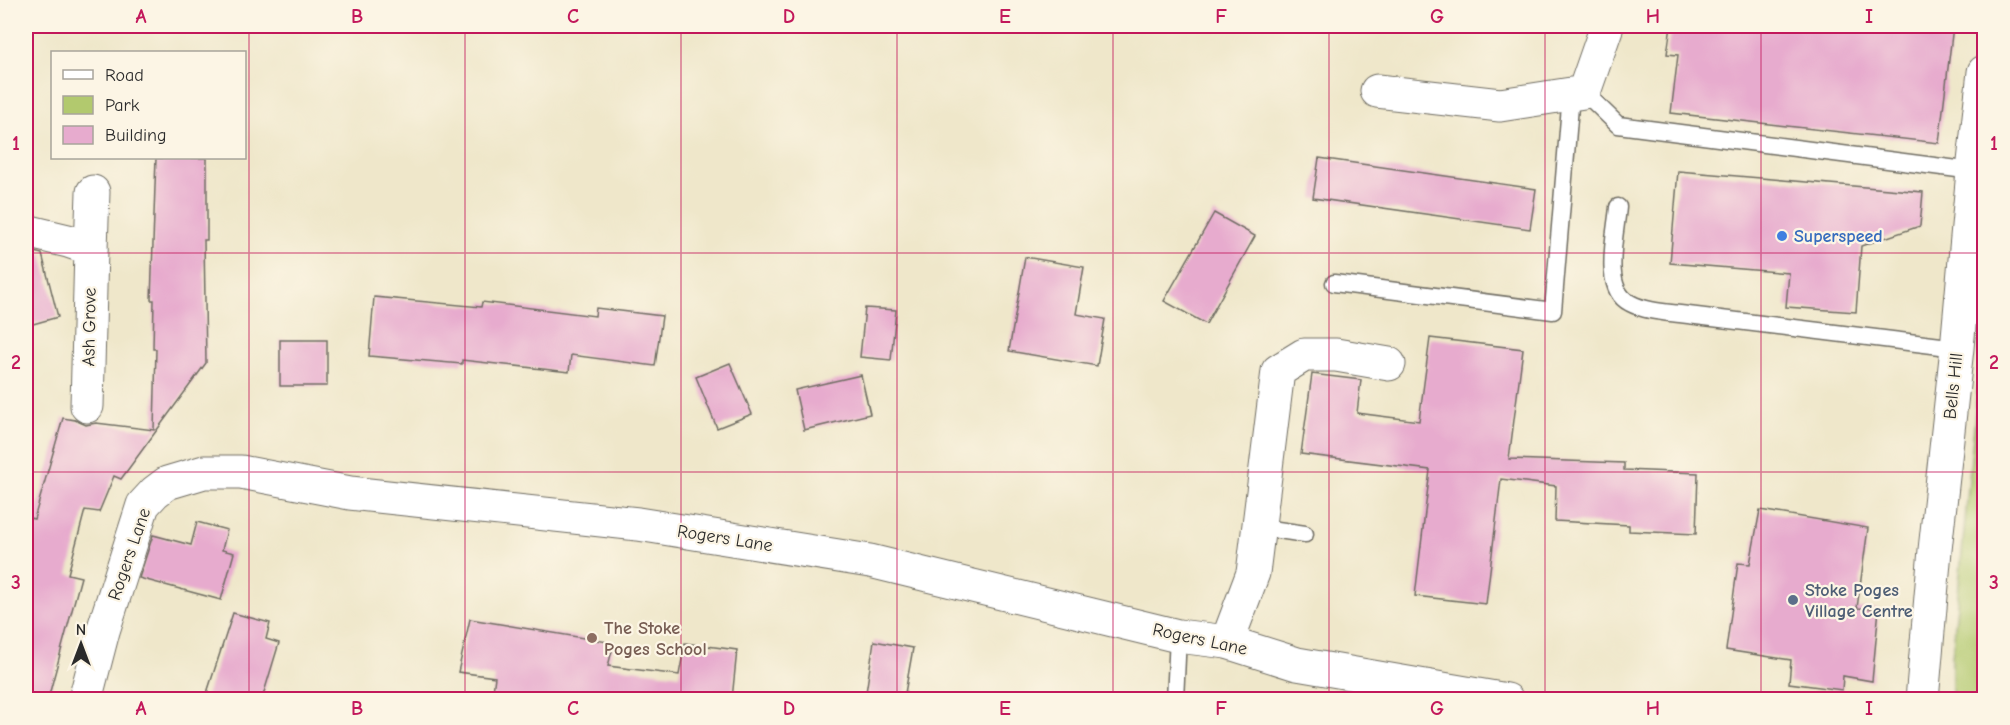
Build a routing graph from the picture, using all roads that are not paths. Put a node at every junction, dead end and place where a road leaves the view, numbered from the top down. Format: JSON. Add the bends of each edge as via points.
{"nodes":[{"id":1,"x":1607,"y":26,"type":"edge"},
{"id":2,"x":1984,"y":72,"type":"edge"},
{"id":3,"x":1377,"y":91,"type":"dead end"},
{"id":4,"x":1578,"y":93,"type":"junction"},
{"id":5,"x":1973,"y":171,"type":"junction"},
{"id":6,"x":93,"y":192,"type":"dead end"},
{"id":7,"x":1618,"y":207,"type":"dead end"},
{"id":8,"x":26,"y":231,"type":"edge"},
{"id":9,"x":90,"y":249,"type":"junction"},
{"id":10,"x":1334,"y":283,"type":"dead end"},
{"id":11,"x":1957,"y":348,"type":"junction"},
{"id":12,"x":1389,"y":364,"type":"dead end"},
{"id":13,"x":87,"y":406,"type":"dead end"},
{"id":14,"x":1258,"y":527,"type":"junction"},
{"id":15,"x":1305,"y":534,"type":"dead end"},
{"id":16,"x":1178,"y":636,"type":"junction"},
{"id":17,"x":1227,"y":642,"type":"junction"},
{"id":18,"x":85,"y":699,"type":"edge"},
{"id":19,"x":1175,"y":699,"type":"edge"},
{"id":20,"x":1507,"y":699,"type":"edge"},
{"id":21,"x":1922,"y":699,"type":"edge"}],
"edges":[{"from":1,"to":4,"type":"street"},
{"from":2,"to":5,"type":"street","name":"Bells Hill"},
{"from":3,"to":4,"type":"street","via":[[1500,105]]},
{"from":4,"to":5,"type":"lane","via":[[1618,125]]},
{"from":4,"to":10,"type":"lane","via":[[1553,311]]},
{"from":5,"to":11,"type":"street","name":"Bells Hill"},
{"from":6,"to":9,"type":"street","name":"Ash Grove"},
{"from":7,"to":11,"type":"lane","via":[[1611,270],[1615,289],[1627,302],[1680,314]]},
{"from":8,"to":9,"type":"street"},
{"from":9,"to":13,"type":"street","name":"Ash Grove"},
{"from":11,"to":21,"type":"street","name":"Bells Hill"},
{"from":12,"to":14,"type":"street","via":[[1336,355],[1304,355],[1278,371]]},
{"from":14,"to":15,"type":"lane"},
{"from":14,"to":17,"type":"street","via":[[1253,573]]},
{"from":16,"to":17,"type":"street","name":"Rogers Lane"},
{"from":16,"to":18,"type":"street","name":"Rogers Lane","via":[[870,561],[638,524],[350,493],[241,472],[204,472],[167,483],[143,505]]},
{"from":16,"to":19,"type":"lane"},
{"from":17,"to":20,"type":"street","name":"Rogers Lane","via":[[1297,664]]}]}
